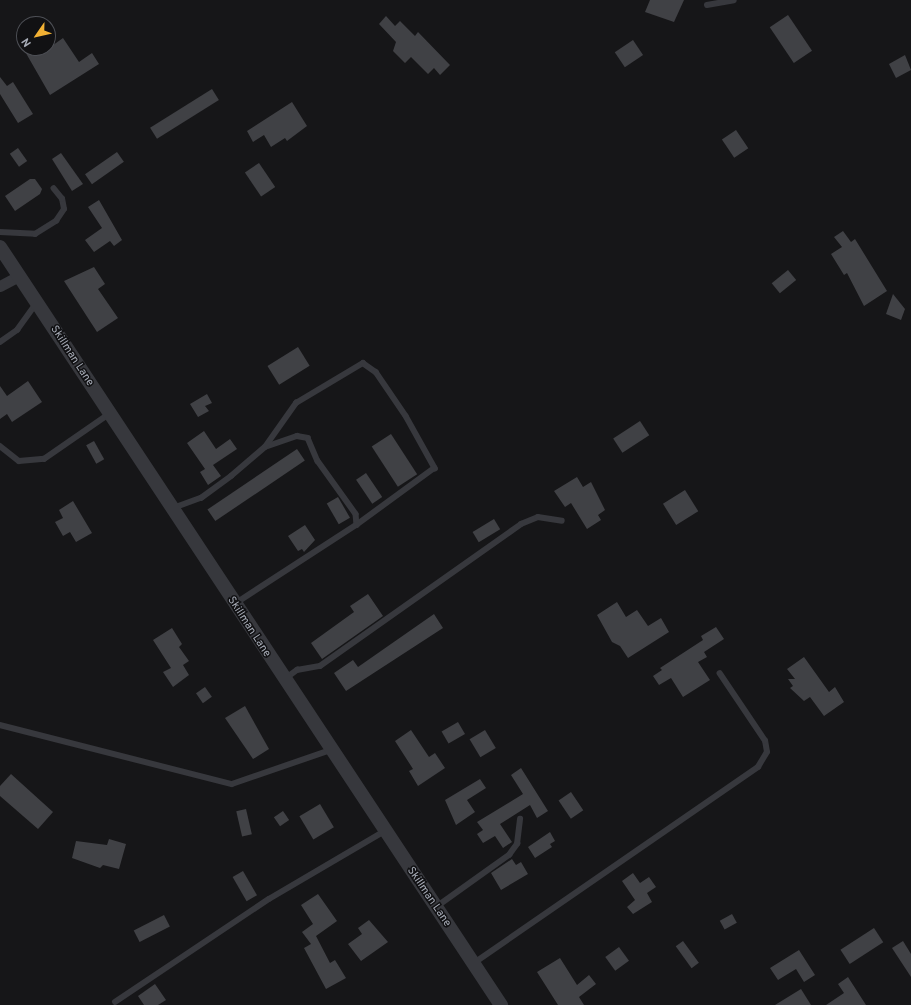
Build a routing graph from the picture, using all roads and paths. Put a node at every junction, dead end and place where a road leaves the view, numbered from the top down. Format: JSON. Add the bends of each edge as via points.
{"nodes":[{"id":1,"x":734,"y":0,"type":"edge"},
{"id":2,"x":707,"y":5,"type":"dead end"},
{"id":3,"x":54,"y":189,"type":"dead end"},
{"id":4,"x":0,"y":232,"type":"edge"},
{"id":5,"x":0,"y":247,"type":"edge"},
{"id":6,"x":19,"y":276,"type":"junction"},
{"id":7,"x":0,"y":286,"type":"edge"},
{"id":8,"x":37,"y":302,"type":"junction"},
{"id":9,"x":0,"y":342,"type":"edge"},
{"id":10,"x":109,"y":414,"type":"junction"},
{"id":11,"x":0,"y":446,"type":"edge"},
{"id":12,"x":265,"y":447,"type":"junction"},
{"id":13,"x":171,"y":508,"type":"junction"},
{"id":14,"x":562,"y":521,"type":"dead end"},
{"id":15,"x":357,"y":525,"type":"junction"},
{"id":16,"x":235,"y":604,"type":"junction"},
{"id":17,"x":720,"y":674,"type":"dead end"},
{"id":18,"x":284,"y":679,"type":"junction"},
{"id":19,"x":0,"y":725,"type":"edge"},
{"id":20,"x":331,"y":750,"type":"junction"},
{"id":21,"x":520,"y":819,"type":"dead end"},
{"id":22,"x":385,"y":831,"type":"junction"},
{"id":23,"x":435,"y":907,"type":"junction"},
{"id":24,"x":474,"y":963,"type":"junction"},
{"id":25,"x":115,"y":1002,"type":"dead end"},
{"id":26,"x":501,"y":1005,"type":"edge"}],
"edges":[{"from":1,"to":2,"type":"lane"},
{"from":3,"to":4,"type":"lane","via":[[62,199],[64,209],[56,221],[35,234]]},
{"from":5,"to":6,"type":"street","name":"Skillman Lane"},
{"from":6,"to":7,"type":"street"},
{"from":6,"to":8,"type":"street","name":"Skillman Lane"},
{"from":8,"to":9,"type":"lane","via":[[17,330]]},
{"from":8,"to":10,"type":"street","name":"Skillman Lane"},
{"from":10,"to":11,"type":"lane","via":[[44,459],[19,461]]},
{"from":10,"to":13,"type":"street","name":"Skillman Lane"},
{"from":12,"to":13,"type":"lane","via":[[201,498]]},
{"from":12,"to":15,"type":"lane","via":[[297,436],[308,438],[326,474],[356,514]]},
{"from":12,"to":15,"type":"lane","via":[[296,403],[363,363],[376,372],[427,449],[435,468]]},
{"from":13,"to":16,"type":"street","name":"Skillman Lane"},
{"from":14,"to":18,"type":"lane","via":[[538,517],[521,524],[320,666],[297,670]]},
{"from":15,"to":16,"type":"lane"},
{"from":16,"to":18,"type":"street","name":"Skillman Lane"},
{"from":17,"to":24,"type":"lane","via":[[765,741],[767,752],[758,767]]},
{"from":18,"to":20,"type":"street","name":"Skillman Lane"},
{"from":19,"to":20,"type":"lane","via":[[232,784]]},
{"from":20,"to":22,"type":"street","name":"Skillman Lane"},
{"from":21,"to":23,"type":"lane","via":[[517,844],[509,855]]},
{"from":22,"to":23,"type":"street","name":"Skillman Lane"},
{"from":22,"to":25,"type":"lane","via":[[269,899]]},
{"from":23,"to":24,"type":"street","name":"Skillman Lane"},
{"from":24,"to":26,"type":"street","name":"Skillman Lane"}]}
